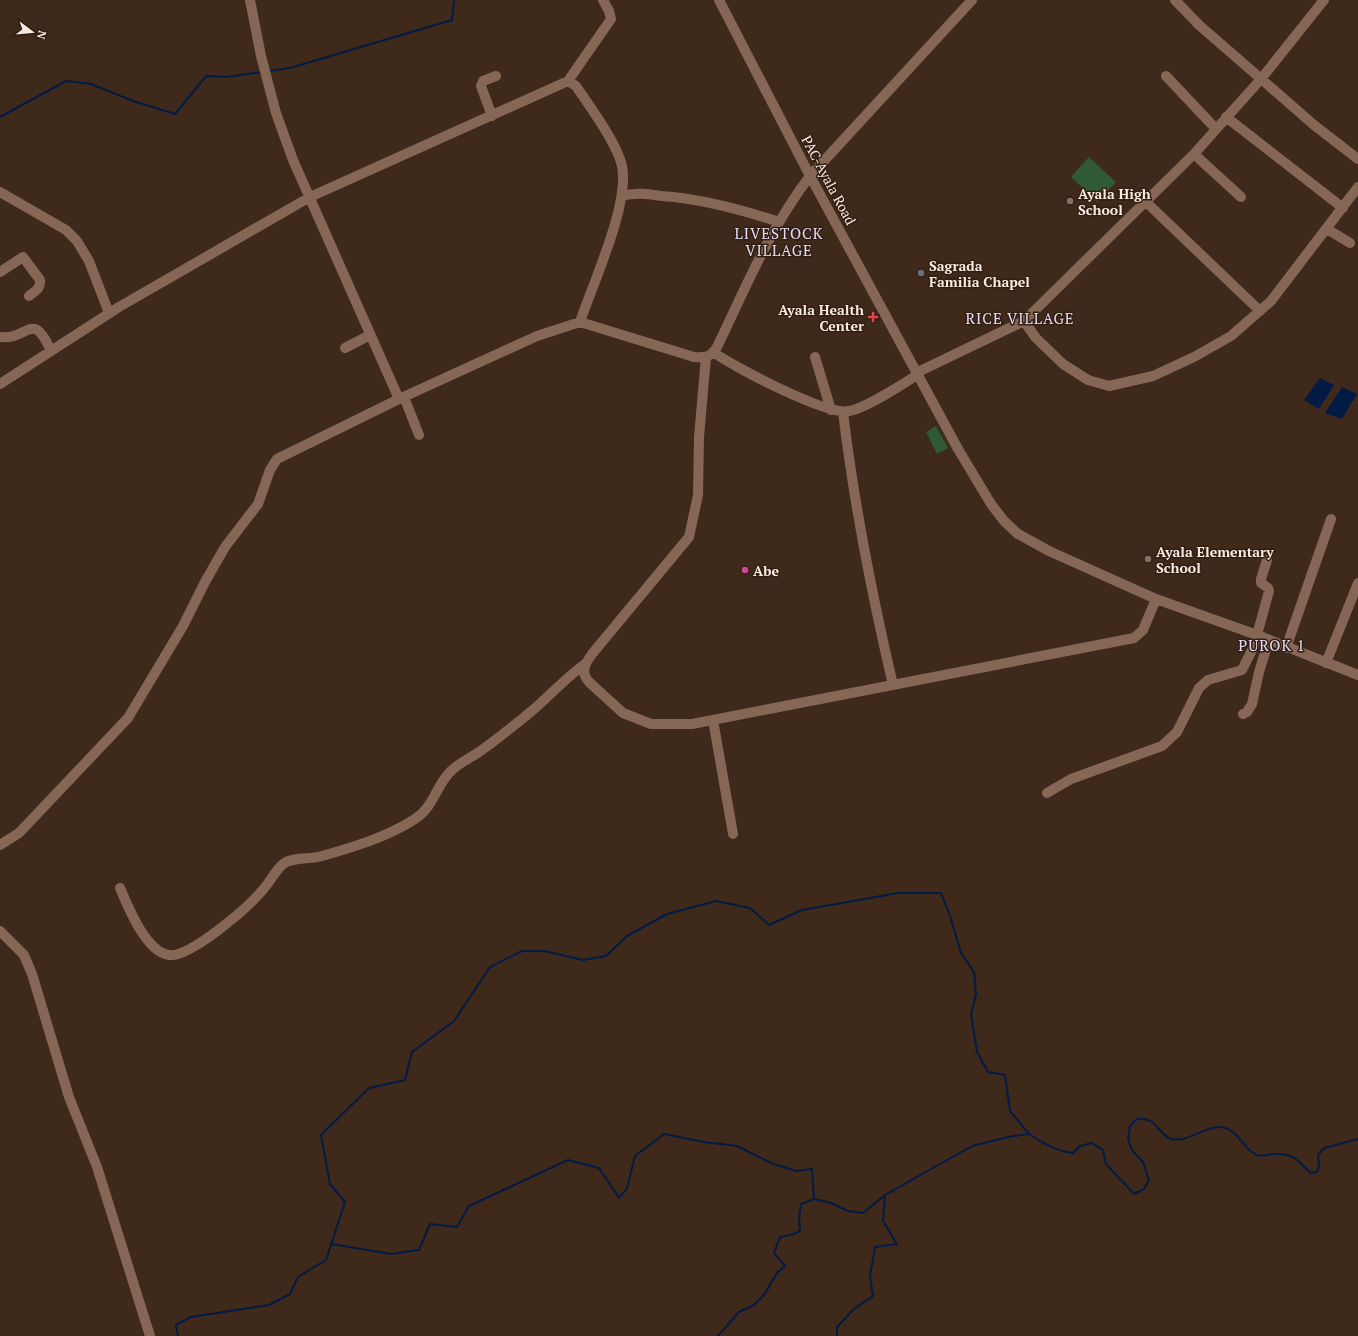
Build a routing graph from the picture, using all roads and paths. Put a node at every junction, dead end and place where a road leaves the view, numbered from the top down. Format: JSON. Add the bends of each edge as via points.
{"nodes":[{"id":1,"x":250,"y":0,"type":"edge"},
{"id":2,"x":603,"y":0,"type":"edge"},
{"id":3,"x":719,"y":0,"type":"edge"},
{"id":4,"x":972,"y":0,"type":"edge"},
{"id":5,"x":1175,"y":0,"type":"edge"},
{"id":6,"x":1324,"y":0,"type":"edge"},
{"id":7,"x":496,"y":76,"type":"dead end"},
{"id":8,"x":1166,"y":76,"type":"dead end"},
{"id":9,"x":1261,"y":78,"type":"junction"},
{"id":10,"x":568,"y":81,"type":"junction"},
{"id":11,"x":492,"y":116,"type":"junction"},
{"id":12,"x":1226,"y":117,"type":"junction"},
{"id":13,"x":1216,"y":129,"type":"junction"},
{"id":14,"x":1194,"y":154,"type":"junction"},
{"id":15,"x":1358,"y":159,"type":"edge"},
{"id":16,"x":810,"y":176,"type":"junction"},
{"id":17,"x":1358,"y":187,"type":"edge"},
{"id":18,"x":0,"y":192,"type":"edge"},
{"id":19,"x":622,"y":196,"type":"junction"},
{"id":20,"x":310,"y":197,"type":"junction"},
{"id":21,"x":1241,"y":197,"type":"dead end"},
{"id":22,"x":1146,"y":202,"type":"junction"},
{"id":23,"x":1343,"y":208,"type":"junction"},
{"id":24,"x":779,"y":222,"type":"junction"},
{"id":25,"x":1327,"y":229,"type":"junction"},
{"id":26,"x":1350,"y":243,"type":"dead end"},
{"id":27,"x":0,"y":272,"type":"edge"},
{"id":28,"x":29,"y":296,"type":"dead end"},
{"id":29,"x":1260,"y":311,"type":"junction"},
{"id":30,"x":109,"y":313,"type":"junction"},
{"id":31,"x":1024,"y":321,"type":"junction"},
{"id":32,"x":580,"y":322,"type":"junction"},
{"id":33,"x":370,"y":335,"type":"junction"},
{"id":34,"x":0,"y":337,"type":"edge"},
{"id":35,"x":345,"y":348,"type":"dead end"},
{"id":36,"x":51,"y":351,"type":"junction"},
{"id":37,"x":710,"y":355,"type":"junction"},
{"id":38,"x":816,"y":357,"type":"dead end"},
{"id":39,"x":919,"y":373,"type":"junction"},
{"id":40,"x":0,"y":384,"type":"edge"},
{"id":41,"x":401,"y":398,"type":"junction"},
{"id":42,"x":831,"y":410,"type":"junction"},
{"id":43,"x":843,"y":412,"type":"junction"},
{"id":44,"x":419,"y":435,"type":"dead end"},
{"id":45,"x":1331,"y":519,"type":"dead end"},
{"id":46,"x":1267,"y":560,"type":"dead end"},
{"id":47,"x":1358,"y":583,"type":"edge"},
{"id":48,"x":1156,"y":599,"type":"junction"},
{"id":49,"x":1257,"y":635,"type":"junction"},
{"id":50,"x":1270,"y":640,"type":"junction"},
{"id":51,"x":1286,"y":648,"type":"junction"},
{"id":52,"x":1326,"y":663,"type":"junction"},
{"id":53,"x":585,"y":664,"type":"junction"},
{"id":54,"x":1358,"y":675,"type":"edge"},
{"id":55,"x":893,"y":685,"type":"junction"},
{"id":56,"x":1243,"y":714,"type":"dead end"},
{"id":57,"x":713,"y":720,"type":"junction"},
{"id":58,"x":1047,"y":793,"type":"dead end"},
{"id":59,"x":733,"y":834,"type":"dead end"},
{"id":60,"x":0,"y":845,"type":"edge"},
{"id":61,"x":120,"y":888,"type":"dead end"},
{"id":62,"x":0,"y":931,"type":"edge"},
{"id":63,"x":150,"y":1336,"type":"edge"}],
"edges":[{"from":1,"to":20,"type":"street","via":[[276,113]]},
{"from":2,"to":10,"type":"street","via":[[610,10],[611,19]]},
{"from":3,"to":16,"type":"street","name":"PAC-Ayala Road"},
{"from":4,"to":16,"type":"street"},
{"from":5,"to":9,"type":"street","via":[[1199,25]]},
{"from":6,"to":9,"type":"street"},
{"from":7,"to":11,"type":"street","via":[[483,81],[481,86]]},
{"from":8,"to":13,"type":"street"},
{"from":9,"to":12,"type":"street"},
{"from":9,"to":15,"type":"street","via":[[1314,126]]},
{"from":10,"to":11,"type":"street"},
{"from":10,"to":19,"type":"street","via":[[576,86],[612,143],[622,166]]},
{"from":11,"to":20,"type":"street"},
{"from":12,"to":13,"type":"street"},
{"from":12,"to":23,"type":"street"},
{"from":13,"to":14,"type":"street"},
{"from":14,"to":21,"type":"street"},
{"from":14,"to":22,"type":"street"},
{"from":16,"to":24,"type":"street"},
{"from":16,"to":39,"type":"street","name":"PAC-Ayala Road"},
{"from":17,"to":23,"type":"street"},
{"from":18,"to":30,"type":"street","via":[[66,230],[77,241],[89,261]]},
{"from":19,"to":24,"type":"street","via":[[633,193],[691,199],[719,204]]},
{"from":19,"to":32,"type":"street","via":[[614,229]]},
{"from":20,"to":30,"type":"street"},
{"from":20,"to":33,"type":"street"},
{"from":22,"to":29,"type":"street"},
{"from":22,"to":31,"type":"street"},
{"from":23,"to":25,"type":"street"},
{"from":24,"to":37,"type":"street"},
{"from":25,"to":26,"type":"street"},
{"from":25,"to":29,"type":"street","via":[[1272,301]]},
{"from":27,"to":28,"type":"street","via":[[23,257],[41,284],[40,288]]},
{"from":29,"to":31,"type":"street","via":[[1231,336],[1194,357],[1153,376],[1109,386],[1088,380],[1063,364],[1036,338]]},
{"from":30,"to":36,"type":"street"},
{"from":31,"to":39,"type":"street"},
{"from":32,"to":37,"type":"street","via":[[688,355]]},
{"from":32,"to":41,"type":"street","via":[[537,336]]},
{"from":33,"to":35,"type":"street"},
{"from":33,"to":41,"type":"street"},
{"from":34,"to":36,"type":"street","via":[[9,337],[32,328],[44,336]]},
{"from":36,"to":40,"type":"street"},
{"from":37,"to":42,"type":"street"},
{"from":37,"to":53,"type":"street","via":[[699,437],[698,495],[689,537]]},
{"from":38,"to":42,"type":"street"},
{"from":39,"to":43,"type":"street","via":[[861,407]]},
{"from":39,"to":48,"type":"street","name":"PAC-Ayala Road","via":[[958,449],[1004,521],[1018,534],[1049,551]]},
{"from":41,"to":44,"type":"street"},
{"from":41,"to":60,"type":"street","via":[[277,460],[270,470],[258,504],[225,547],[128,718],[19,833]]},
{"from":42,"to":43,"type":"street"},
{"from":43,"to":55,"type":"street","via":[[861,534]]},
{"from":45,"to":51,"type":"street"},
{"from":46,"to":49,"type":"street","via":[[1261,579],[1269,591]]},
{"from":47,"to":52,"type":"street"},
{"from":48,"to":49,"type":"street","name":"PAC-Ayala Road"},
{"from":48,"to":55,"type":"street","via":[[1143,630],[1134,638]]},
{"from":49,"to":50,"type":"street","name":"PAC-Ayala Road"},
{"from":49,"to":58,"type":"street","via":[[1242,670],[1208,680],[1199,688],[1177,732],[1162,746],[1071,779]]},
{"from":50,"to":51,"type":"street","name":"PAC-Ayala Road"},
{"from":50,"to":56,"type":"street","via":[[1252,704]]},
{"from":51,"to":52,"type":"street","name":"PAC-Ayala Road"},
{"from":52,"to":54,"type":"street","name":"PAC-Ayala Road"},
{"from":53,"to":57,"type":"street","via":[[586,678],[623,713],[652,724],[692,724]]},
{"from":53,"to":61,"type":"street","via":[[529,714],[452,770],[432,802],[416,818],[394,832],[360,844],[313,858],[288,861],[276,871],[255,898],[205,940],[186,952],[170,956],[158,950],[135,921]]},
{"from":55,"to":57,"type":"street"},
{"from":57,"to":59,"type":"street"},
{"from":62,"to":63,"type":"street","via":[[24,955],[32,974],[69,1097],[97,1167]]}]}
